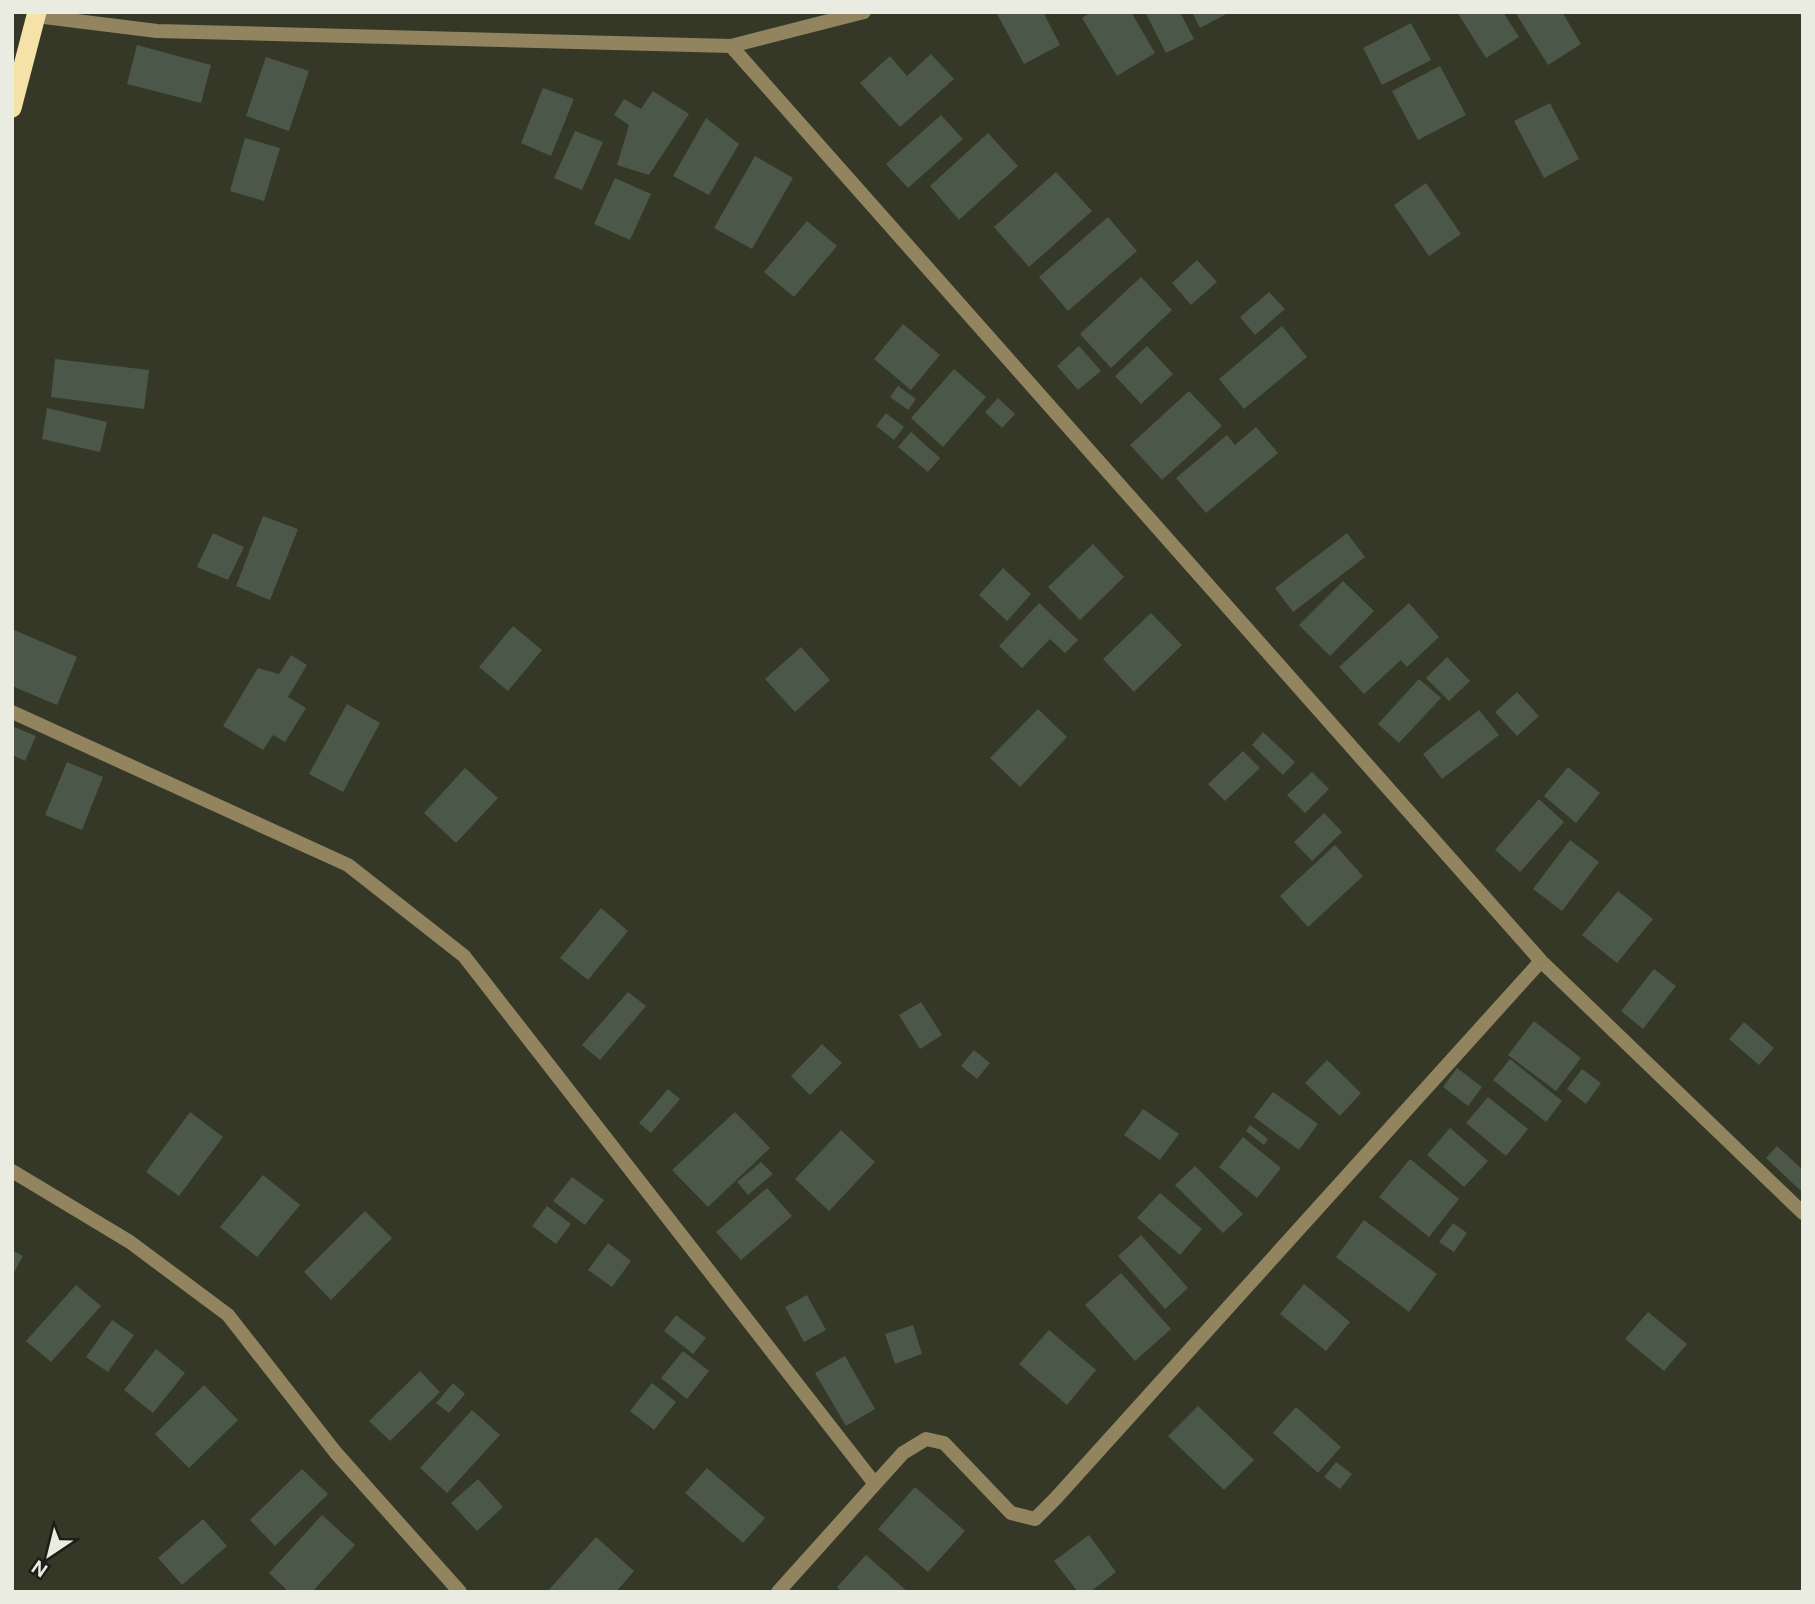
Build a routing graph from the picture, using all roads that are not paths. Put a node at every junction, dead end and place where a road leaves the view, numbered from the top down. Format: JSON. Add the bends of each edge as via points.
{"nodes":[{"id":1,"x":864,"y":12,"type":"edge"},
{"id":2,"x":37,"y":14,"type":"edge"},
{"id":3,"x":731,"y":46,"type":"junction"},
{"id":4,"x":12,"y":108,"type":"edge"},
{"id":5,"x":12,"y":712,"type":"edge"},
{"id":6,"x":1541,"y":961,"type":"junction"},
{"id":7,"x":12,"y":1171,"type":"edge"},
{"id":8,"x":1803,"y":1213,"type":"edge"},
{"id":9,"x":875,"y":1484,"type":"junction"},
{"id":10,"x":460,"y":1592,"type":"edge"},
{"id":11,"x":778,"y":1592,"type":"edge"}],
"edges":[{"from":1,"to":3,"type":"street"},
{"from":2,"to":3,"type":"street","via":[[157,31]]},
{"from":2,"to":4,"type":"highway"},
{"from":3,"to":6,"type":"street"},
{"from":5,"to":9,"type":"street","via":[[348,865],[464,956]]},
{"from":6,"to":8,"type":"street"},
{"from":6,"to":9,"type":"street","via":[[1035,1519],[1011,1513],[944,1443],[926,1439],[903,1453]]},
{"from":7,"to":10,"type":"street","via":[[130,1242],[228,1315],[336,1453]]},
{"from":9,"to":11,"type":"street"}]}
